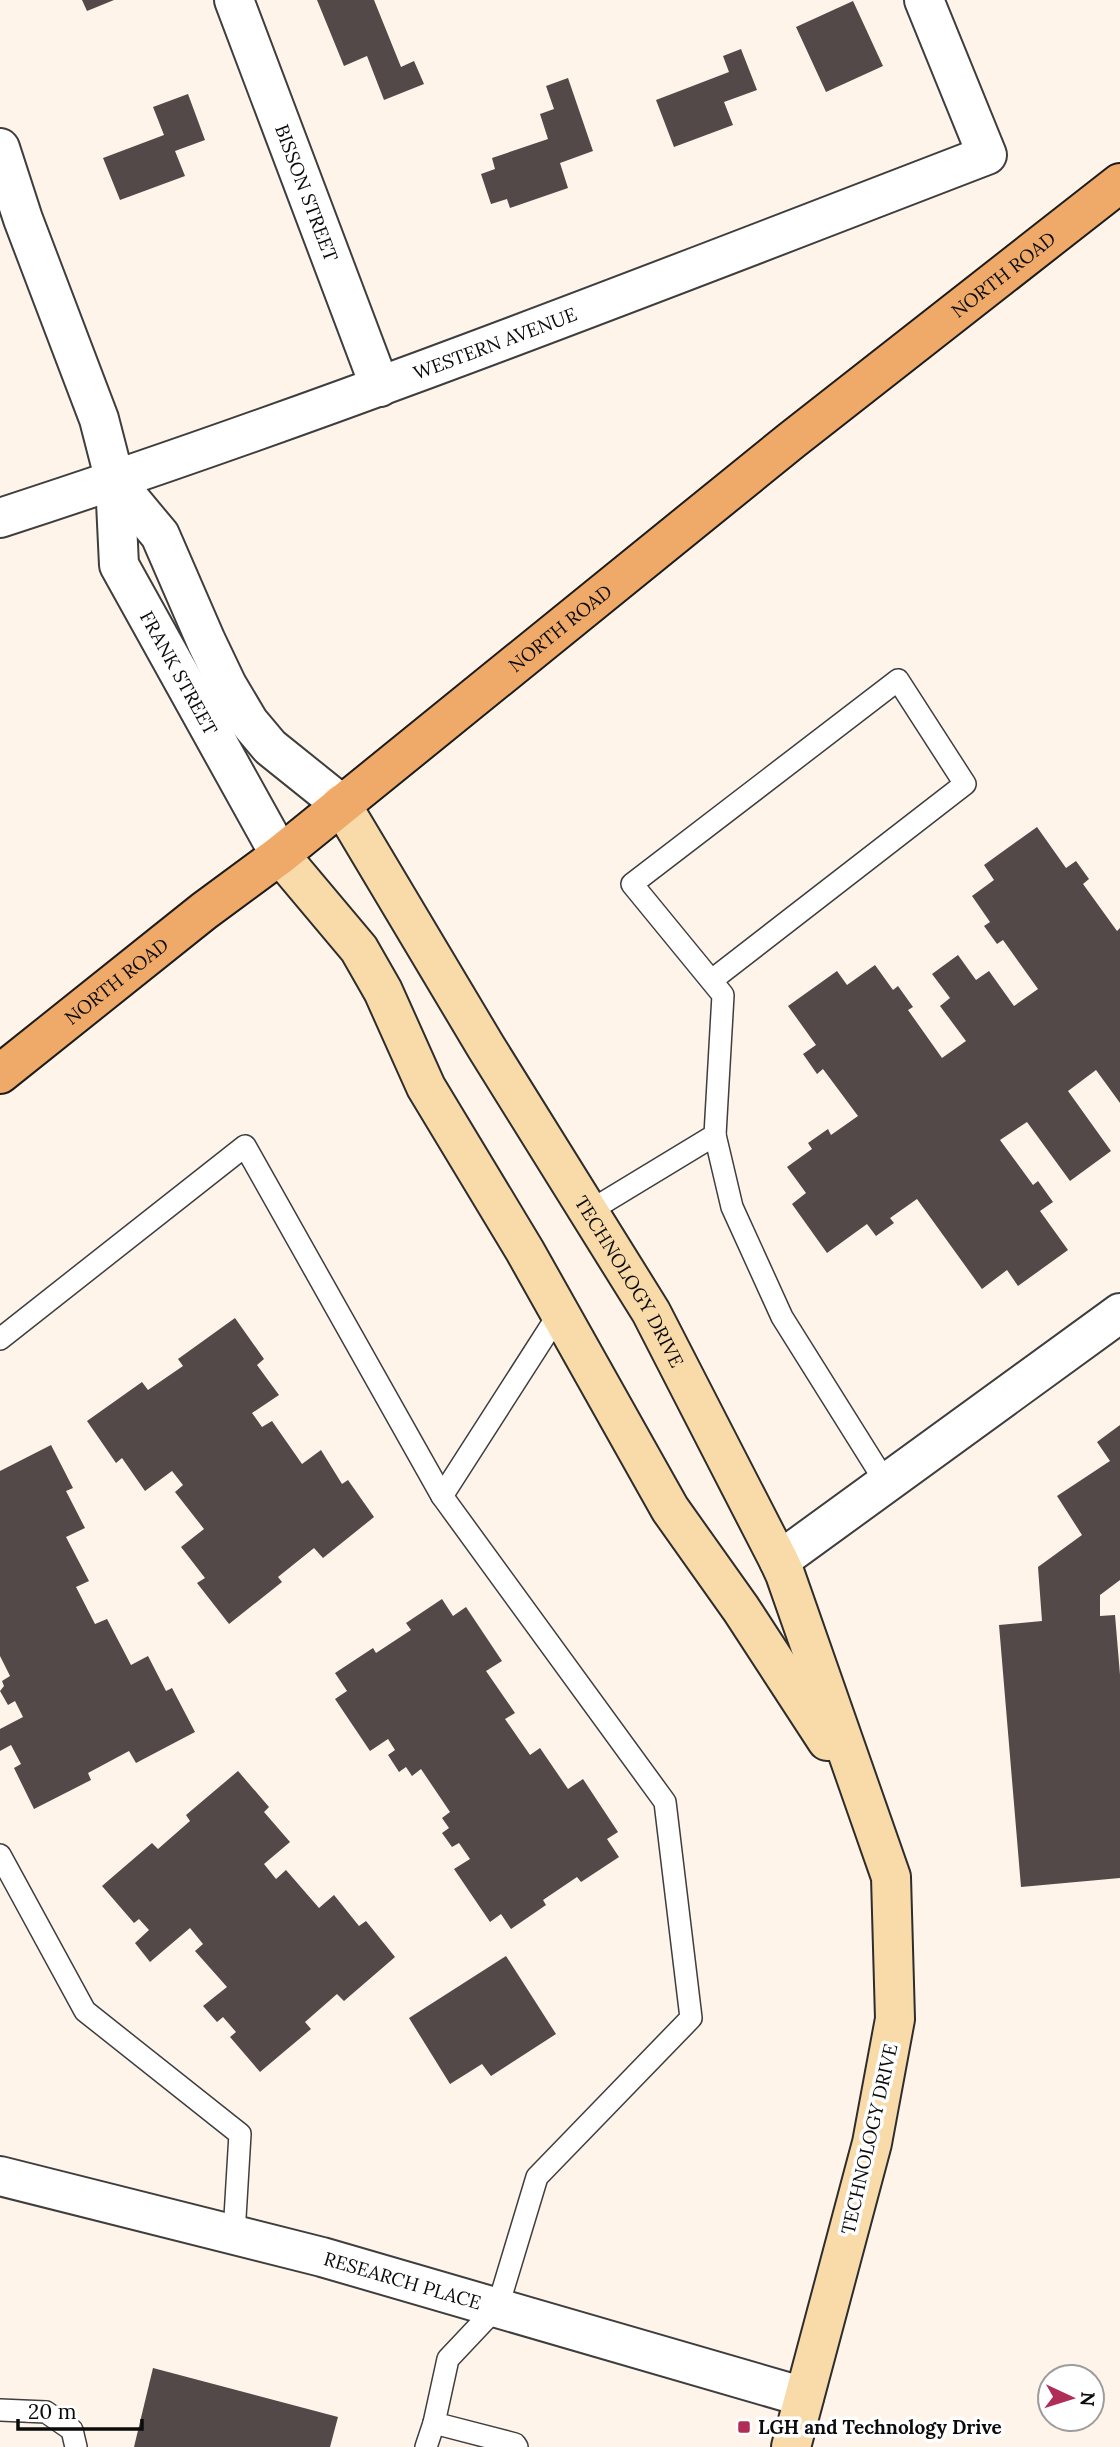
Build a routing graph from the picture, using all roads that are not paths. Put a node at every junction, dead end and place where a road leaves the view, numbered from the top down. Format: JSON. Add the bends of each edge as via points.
{"nodes":[{"id":1,"x":234,"y":0,"type":"edge"},
{"id":2,"x":924,"y":0,"type":"edge"},
{"id":3,"x":0,"y":148,"type":"edge"},
{"id":4,"x":1120,"y":183,"type":"edge"},
{"id":5,"x":12,"y":225,"type":"edge"},
{"id":6,"x":380,"y":387,"type":"junction"},
{"id":7,"x":116,"y":481,"type":"junction"},
{"id":8,"x":0,"y":518,"type":"edge"},
{"id":9,"x":341,"y":804,"type":"junction"},
{"id":10,"x":280,"y":855,"type":"junction"},
{"id":11,"x":712,"y":980,"type":"junction"},
{"id":12,"x":0,"y":1074,"type":"edge"},
{"id":13,"x":715,"y":1135,"type":"junction"},
{"id":14,"x":589,"y":1212,"type":"junction"},
{"id":15,"x":560,"y":1312,"type":"junction"},
{"id":16,"x":1120,"y":1313,"type":"edge"},
{"id":17,"x":0,"y":1339,"type":"edge"},
{"id":18,"x":886,"y":1483,"type":"junction"},
{"id":19,"x":442,"y":1496,"type":"junction"},
{"id":20,"x":779,"y":1561,"type":"junction"},
{"id":21,"x":859,"y":1788,"type":"junction"},
{"id":22,"x":0,"y":1855,"type":"edge"},
{"id":23,"x":0,"y":2176,"type":"edge"},
{"id":24,"x":234,"y":2234,"type":"junction"},
{"id":25,"x":498,"y":2306,"type":"junction"},
{"id":26,"x":804,"y":2397,"type":"junction"},
{"id":27,"x":0,"y":2410,"type":"edge"},
{"id":28,"x":434,"y":2423,"type":"junction"},
{"id":29,"x":76,"y":2447,"type":"edge"},
{"id":30,"x":426,"y":2447,"type":"edge"},
{"id":31,"x":517,"y":2447,"type":"edge"},
{"id":32,"x":792,"y":2447,"type":"edge"}],
"edges":[{"from":1,"to":6,"type":"street","name":"BISSON STREET"},
{"from":2,"to":6,"type":"street","name":"WESTERN AVENUE","via":[[986,156]]},
{"from":3,"to":5,"type":"street","name":"FRANK STREET"},
{"from":4,"to":9,"type":"main road","name":"NORTH ROAD"},
{"from":5,"to":7,"type":"street","name":"FRANK STREET","via":[[99,419]]},
{"from":6,"to":7,"type":"street","name":"WESTERN AVENUE"},
{"from":7,"to":8,"type":"street","name":"WESTERN AVENUE"},
{"from":7,"to":9,"type":"street","name":"FRANK STREET","via":[[160,535],[206,641],[249,722],[270,747]]},
{"from":7,"to":10,"type":"street","name":"FRANK STREET","via":[[119,565]]},
{"from":9,"to":10,"type":"main road","name":"NORTH ROAD"},
{"from":9,"to":14,"type":"street","name":"TECHNOLOGY DRIVE"},
{"from":10,"to":12,"type":"main road","name":"NORTH ROAD"},
{"from":10,"to":15,"type":"street","name":"TECHNOLOGY DRIVE","via":[[359,949],[426,1087]]},
{"from":11,"to":11,"type":"lane","via":[[632,884],[898,680],[965,784]]},
{"from":11,"to":13,"type":"lane","via":[[723,995]]},
{"from":13,"to":14,"type":"lane"},
{"from":13,"to":18,"type":"lane","via":[[732,1207],[782,1317]]},
{"from":14,"to":20,"type":"street","name":"TECHNOLOGY DRIVE","via":[[651,1312]]},
{"from":15,"to":19,"type":"lane"},
{"from":15,"to":21,"type":"street","name":"TECHNOLOGY DRIVE","via":[[670,1509]]},
{"from":16,"to":18,"type":"street"},
{"from":17,"to":19,"type":"lane","via":[[245,1146]]},
{"from":18,"to":20,"type":"street"},
{"from":19,"to":25,"type":"lane","via":[[664,1802],[691,2018],[537,2177]]},
{"from":20,"to":21,"type":"street","name":"TECHNOLOGY DRIVE"},
{"from":21,"to":26,"type":"street","name":"TECHNOLOGY DRIVE","via":[[891,1877],[895,2019],[872,2143]]},
{"from":22,"to":24,"type":"lane","via":[[85,2011],[240,2134]]},
{"from":23,"to":24,"type":"street","name":"RESEARCH PLACE"},
{"from":24,"to":25,"type":"street","name":"RESEARCH PLACE"},
{"from":25,"to":26,"type":"street","name":"RESEARCH PLACE"},
{"from":25,"to":28,"type":"lane","via":[[448,2359]]},
{"from":26,"to":32,"type":"street","name":"TECHNOLOGY DRIVE"},
{"from":27,"to":29,"type":"lane","via":[[46,2412],[72,2430]]},
{"from":28,"to":30,"type":"lane"},
{"from":28,"to":31,"type":"lane"}]}
